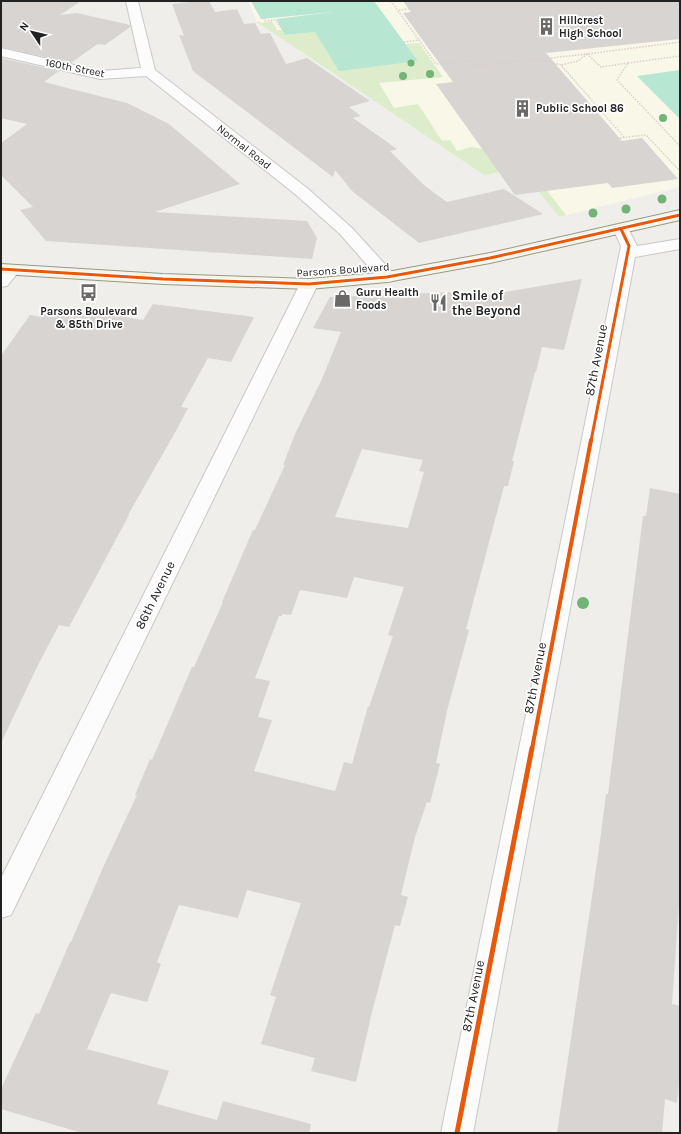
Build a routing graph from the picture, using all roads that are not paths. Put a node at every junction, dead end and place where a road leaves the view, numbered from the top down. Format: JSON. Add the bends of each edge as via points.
{"nodes":[{"id":1,"x":132,"y":1,"type":"edge"},
{"id":2,"x":1,"y":52,"type":"edge"},
{"id":3,"x":149,"y":72,"type":"junction"},
{"id":4,"x":680,"y":215,"type":"edge"},
{"id":5,"x":621,"y":229,"type":"junction"},
{"id":6,"x":680,"y":244,"type":"edge"},
{"id":7,"x":627,"y":253,"type":"junction"},
{"id":8,"x":4,"y":274,"type":"edge"},
{"id":9,"x":387,"y":277,"type":"junction"},
{"id":10,"x":309,"y":284,"type":"junction"},
{"id":11,"x":1,"y":906,"type":"edge"},
{"id":12,"x":457,"y":1133,"type":"edge"}],
"edges":[{"from":1,"to":3,"type":"street"},
{"from":2,"to":3,"type":"street","name":"160th Street","via":[[100,75]]},
{"from":3,"to":9,"type":"street","name":"Normal Road","via":[[301,191],[346,231]]},
{"from":4,"to":5,"type":"street","name":"Parsons Boulevard"},
{"from":5,"to":7,"type":"street","name":"87th Avenue","via":[[629,246]]},
{"from":5,"to":9,"type":"street","name":"Parsons Boulevard","via":[[490,258]]},
{"from":6,"to":7,"type":"street"},
{"from":7,"to":12,"type":"street","name":"87th Avenue"},
{"from":8,"to":10,"type":"street","name":"Parsons Boulevard"},
{"from":9,"to":10,"type":"street","name":"Parsons Boulevard"},
{"from":10,"to":11,"type":"street","name":"86th Avenue"}]}
